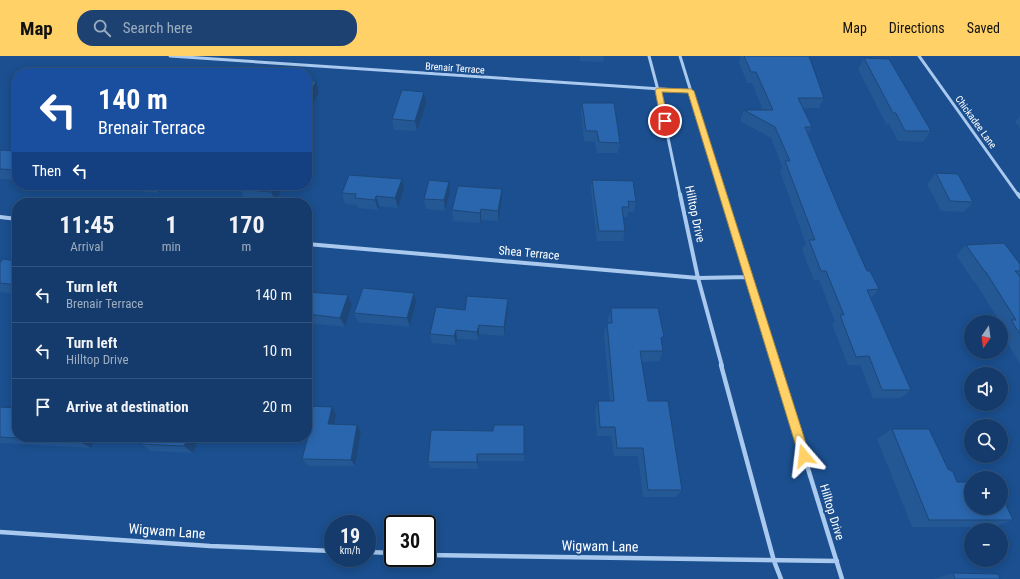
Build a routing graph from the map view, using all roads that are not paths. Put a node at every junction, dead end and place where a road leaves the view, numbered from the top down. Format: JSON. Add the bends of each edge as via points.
{"nodes":[{"id":1,"x":170,"y":56,"type":"edge"},
{"id":2,"x":649,"y":56,"type":"edge"},
{"id":3,"x":680,"y":56,"type":"edge"},
{"id":4,"x":919,"y":56,"type":"edge"},
{"id":5,"x":658,"y":90,"type":"junction"},
{"id":6,"x":691,"y":91,"type":"junction"},
{"id":7,"x":1020,"y":196,"type":"edge"},
{"id":8,"x":0,"y":217,"type":"edge"},
{"id":9,"x":12,"y":218,"type":"edge"},
{"id":10,"x":312,"y":244,"type":"edge"},
{"id":11,"x":749,"y":277,"type":"junction"},
{"id":12,"x":698,"y":278,"type":"junction"},
{"id":13,"x":0,"y":532,"type":"edge"},
{"id":14,"x":324,"y":551,"type":"edge"},
{"id":15,"x":436,"y":555,"type":"edge"},
{"id":16,"x":774,"y":560,"type":"junction"},
{"id":17,"x":837,"y":561,"type":"junction"},
{"id":18,"x":781,"y":579,"type":"edge"},
{"id":19,"x":842,"y":579,"type":"edge"}],
"edges":[{"from":1,"to":5,"type":"street","name":"Brenair Terrace"},
{"from":2,"to":5,"type":"street","name":"Hilltop Drive"},
{"from":3,"to":6,"type":"street","name":"Hilltop Drive"},
{"from":4,"to":7,"type":"street","name":"Chickadee Lane"},
{"from":5,"to":6,"type":"street","name":"Brenair Terrace"},
{"from":5,"to":12,"type":"street","name":"Hilltop Drive"},
{"from":6,"to":11,"type":"street","name":"Hilltop Drive"},
{"from":8,"to":9,"type":"street"},
{"from":10,"to":12,"type":"street","name":"Shea Terrace"},
{"from":11,"to":12,"type":"street","name":"Shea Terrace"},
{"from":11,"to":17,"type":"street","name":"Hilltop Drive"},
{"from":12,"to":16,"type":"street","name":"Hilltop Drive"},
{"from":13,"to":14,"type":"street","name":"Wigwam Lane"},
{"from":15,"to":16,"type":"street","name":"Wigwam Lane"},
{"from":16,"to":17,"type":"street","name":"Wigwam Lane"},
{"from":16,"to":18,"type":"street"},
{"from":17,"to":19,"type":"street"}]}
